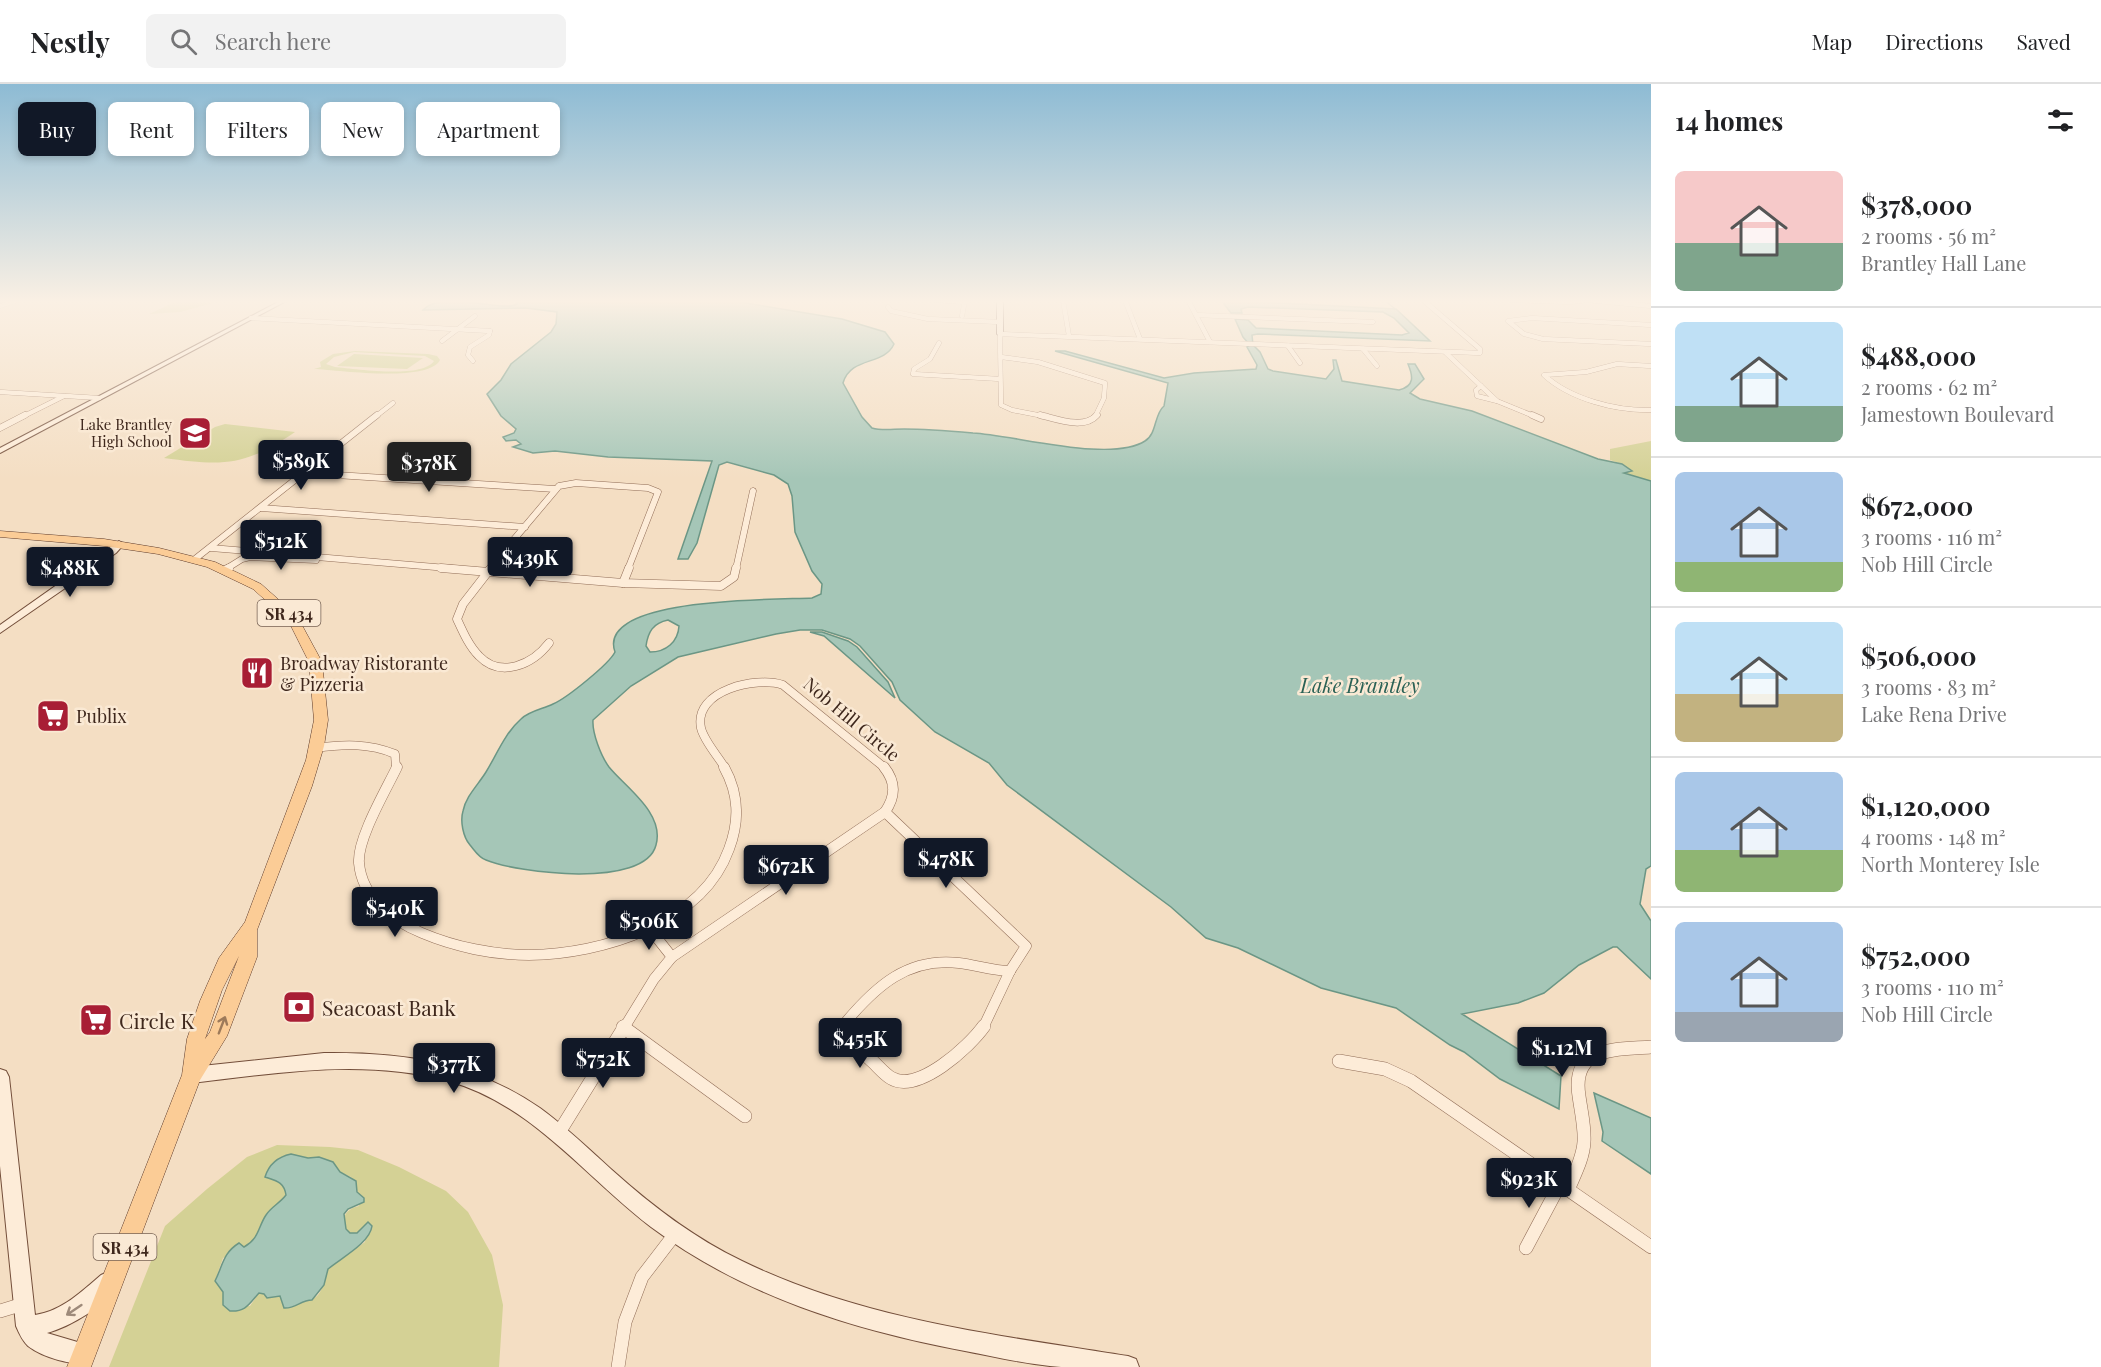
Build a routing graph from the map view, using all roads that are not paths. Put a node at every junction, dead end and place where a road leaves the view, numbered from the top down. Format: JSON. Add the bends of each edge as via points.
{"nodes":[{"id":1,"x":171,"y":360,"type":"edge"},
{"id":2,"x":927,"y":360,"type":"edge"},
{"id":3,"x":1001,"y":360,"type":"edge"},
{"id":4,"x":1021,"y":360,"type":"edge"},
{"id":5,"x":1298,"y":360,"type":"edge"},
{"id":6,"x":1372,"y":360,"type":"edge"},
{"id":7,"x":1453,"y":360,"type":"edge"},
{"id":8,"x":1300,"y":363,"type":"dead end"},
{"id":9,"x":1643,"y":365,"type":"junction"},
{"id":10,"x":1377,"y":366,"type":"dead end"},
{"id":11,"x":1651,"y":366,"type":"edge"},
{"id":12,"x":1651,"y":373,"type":"edge"},
{"id":13,"x":1000,"y":379,"type":"junction"},
{"id":14,"x":1481,"y":386,"type":"junction"},
{"id":15,"x":0,"y":392,"type":"edge"},
{"id":16,"x":12,"y":393,"type":"junction"},
{"id":17,"x":64,"y":396,"type":"junction"},
{"id":18,"x":0,"y":398,"type":"edge"},
{"id":19,"x":99,"y":398,"type":"junction"},
{"id":20,"x":1497,"y":401,"type":"junction"},
{"id":21,"x":393,"y":404,"type":"dead end"},
{"id":22,"x":1651,"y":410,"type":"edge"},
{"id":23,"x":1541,"y":419,"type":"dead end"},
{"id":24,"x":0,"y":428,"type":"edge"},
{"id":25,"x":0,"y":451,"type":"edge"},
{"id":26,"x":305,"y":473,"type":"junction"},
{"id":27,"x":555,"y":489,"type":"junction"},
{"id":28,"x":753,"y":491,"type":"dead end"},
{"id":29,"x":261,"y":508,"type":"junction"},
{"id":30,"x":525,"y":527,"type":"junction"},
{"id":31,"x":0,"y":534,"type":"edge"},
{"id":32,"x":119,"y":544,"type":"junction"},
{"id":33,"x":211,"y":548,"type":"junction"},
{"id":34,"x":195,"y":559,"type":"junction"},
{"id":35,"x":331,"y":559,"type":"junction"},
{"id":36,"x":225,"y":570,"type":"junction"},
{"id":37,"x":487,"y":572,"type":"junction"},
{"id":38,"x":623,"y":583,"type":"junction"},
{"id":39,"x":0,"y":622,"type":"edge"},
{"id":40,"x":0,"y":630,"type":"edge"},
{"id":41,"x":549,"y":643,"type":"dead end"},
{"id":42,"x":316,"y":748,"type":"junction"},
{"id":43,"x":885,"y":812,"type":"junction"},
{"id":44,"x":649,"y":928,"type":"junction"},
{"id":45,"x":672,"y":957,"type":"junction"},
{"id":46,"x":1010,"y":971,"type":"junction"},
{"id":47,"x":623,"y":1027,"type":"junction"},
{"id":48,"x":1651,"y":1047,"type":"edge"},
{"id":49,"x":1339,"y":1061,"type":"dead end"},
{"id":50,"x":192,"y":1075,"type":"junction"},
{"id":51,"x":0,"y":1077,"type":"edge"},
{"id":52,"x":745,"y":1116,"type":"dead end"},
{"id":53,"x":558,"y":1134,"type":"junction"},
{"id":54,"x":1564,"y":1187,"type":"junction"},
{"id":55,"x":675,"y":1234,"type":"junction"},
{"id":56,"x":1651,"y":1247,"type":"edge"},
{"id":57,"x":1526,"y":1248,"type":"dead end"},
{"id":58,"x":113,"y":1277,"type":"junction"},
{"id":59,"x":24,"y":1304,"type":"junction"},
{"id":60,"x":0,"y":1311,"type":"edge"},
{"id":61,"x":27,"y":1326,"type":"junction"},
{"id":62,"x":81,"y":1361,"type":"edge"},
{"id":63,"x":618,"y":1367,"type":"edge"},
{"id":64,"x":1128,"y":1367,"type":"edge"}],
"edges":[{"from":1,"to":19,"type":"street"},
{"from":2,"to":13,"type":"street","via":[[913,374]]},
{"from":3,"to":13,"type":"street"},
{"from":4,"to":13,"type":"street","via":[[1096,380],[1106,387],[1095,417],[1086,423],[1065,422],[1003,406],[999,401]]},
{"from":5,"to":8,"type":"street"},
{"from":6,"to":10,"type":"street"},
{"from":7,"to":14,"type":"street"},
{"from":9,"to":11,"type":"street"},
{"from":9,"to":12,"type":"street"},
{"from":9,"to":22,"type":"street","via":[[1617,364],[1586,372],[1544,375],[1556,385],[1612,407]]},
{"from":14,"to":20,"type":"street"},
{"from":14,"to":20,"type":"street","via":[[1476,390],[1477,396]]},
{"from":15,"to":16,"type":"street"},
{"from":16,"to":17,"type":"street"},
{"from":16,"to":18,"type":"street"},
{"from":17,"to":19,"type":"street"},
{"from":17,"to":24,"type":"street"},
{"from":19,"to":25,"type":"street"},
{"from":20,"to":23,"type":"street"},
{"from":21,"to":26,"type":"street"},
{"from":26,"to":27,"type":"street"},
{"from":26,"to":29,"type":"street"},
{"from":27,"to":30,"type":"street"},
{"from":27,"to":38,"type":"street","via":[[576,483],[658,492]]},
{"from":28,"to":38,"type":"street","via":[[734,577],[727,584]]},
{"from":29,"to":30,"type":"street"},
{"from":29,"to":33,"type":"street"},
{"from":30,"to":37,"type":"street"},
{"from":31,"to":32,"type":"main road","number":"SR 434"},
{"from":32,"to":34,"type":"main road","number":"SR 434"},
{"from":32,"to":39,"type":"street"},
{"from":32,"to":40,"type":"street"},
{"from":33,"to":34,"type":"street"},
{"from":33,"to":35,"type":"street"},
{"from":34,"to":36,"type":"main road","number":"SR 434"},
{"from":35,"to":36,"type":"street","via":[[249,557]]},
{"from":35,"to":37,"type":"street"},
{"from":36,"to":42,"type":"main road","number":"SR 434","via":[[275,599],[295,619],[308,640],[321,691]]},
{"from":37,"to":38,"type":"street"},
{"from":37,"to":41,"type":"street","via":[[463,604],[457,619],[477,655],[490,664],[514,667],[529,663]]},
{"from":42,"to":44,"type":"street","via":[[347,745],[396,754],[397,766],[359,861],[364,885],[400,925],[468,947],[531,955],[572,950]]},
{"from":42,"to":50,"type":"main road","number":"SR 434","via":[[249,930],[248,957],[218,1036]]},
{"from":43,"to":44,"type":"street","name":"Nob Hill Circle","via":[[894,797],[891,774],[789,688],[770,681],[752,682],[711,699],[698,721],[736,794],[735,834],[718,873],[703,893]]},
{"from":43,"to":45,"type":"street"},
{"from":43,"to":46,"type":"street","via":[[1026,946]]},
{"from":44,"to":45,"type":"street"},
{"from":45,"to":47,"type":"street"},
{"from":46,"to":46,"type":"street","via":[[996,972],[958,963],[909,967],[857,1007],[845,1023],[848,1039],[892,1079],[908,1082],[936,1070],[972,1043],[986,1024]]},
{"from":47,"to":52,"type":"street"},
{"from":47,"to":53,"type":"street"},
{"from":48,"to":54,"type":"street","via":[[1606,1052],[1582,1062],[1577,1071],[1577,1088],[1584,1145]]},
{"from":49,"to":54,"type":"street","via":[[1366,1064],[1411,1081]]},
{"from":50,"to":53,"type":"street","via":[[345,1059],[410,1065],[444,1072],[500,1093]]},
{"from":50,"to":58,"type":"main road","number":"SR 434"},
{"from":51,"to":59,"type":"street"},
{"from":53,"to":55,"type":"street"},
{"from":54,"to":56,"type":"street"},
{"from":54,"to":57,"type":"street"},
{"from":55,"to":63,"type":"street","via":[[642,1277],[625,1322]]},
{"from":55,"to":64,"type":"street","via":[[779,1289],[865,1320],[927,1335]]},
{"from":58,"to":61,"type":"street","one_way":true,"via":[[64,1317]]},
{"from":58,"to":62,"type":"main road","number":"SR 434"},
{"from":59,"to":60,"type":"street"},
{"from":59,"to":61,"type":"street"},
{"from":61,"to":62,"type":"street","via":[[32,1337]]}]}
